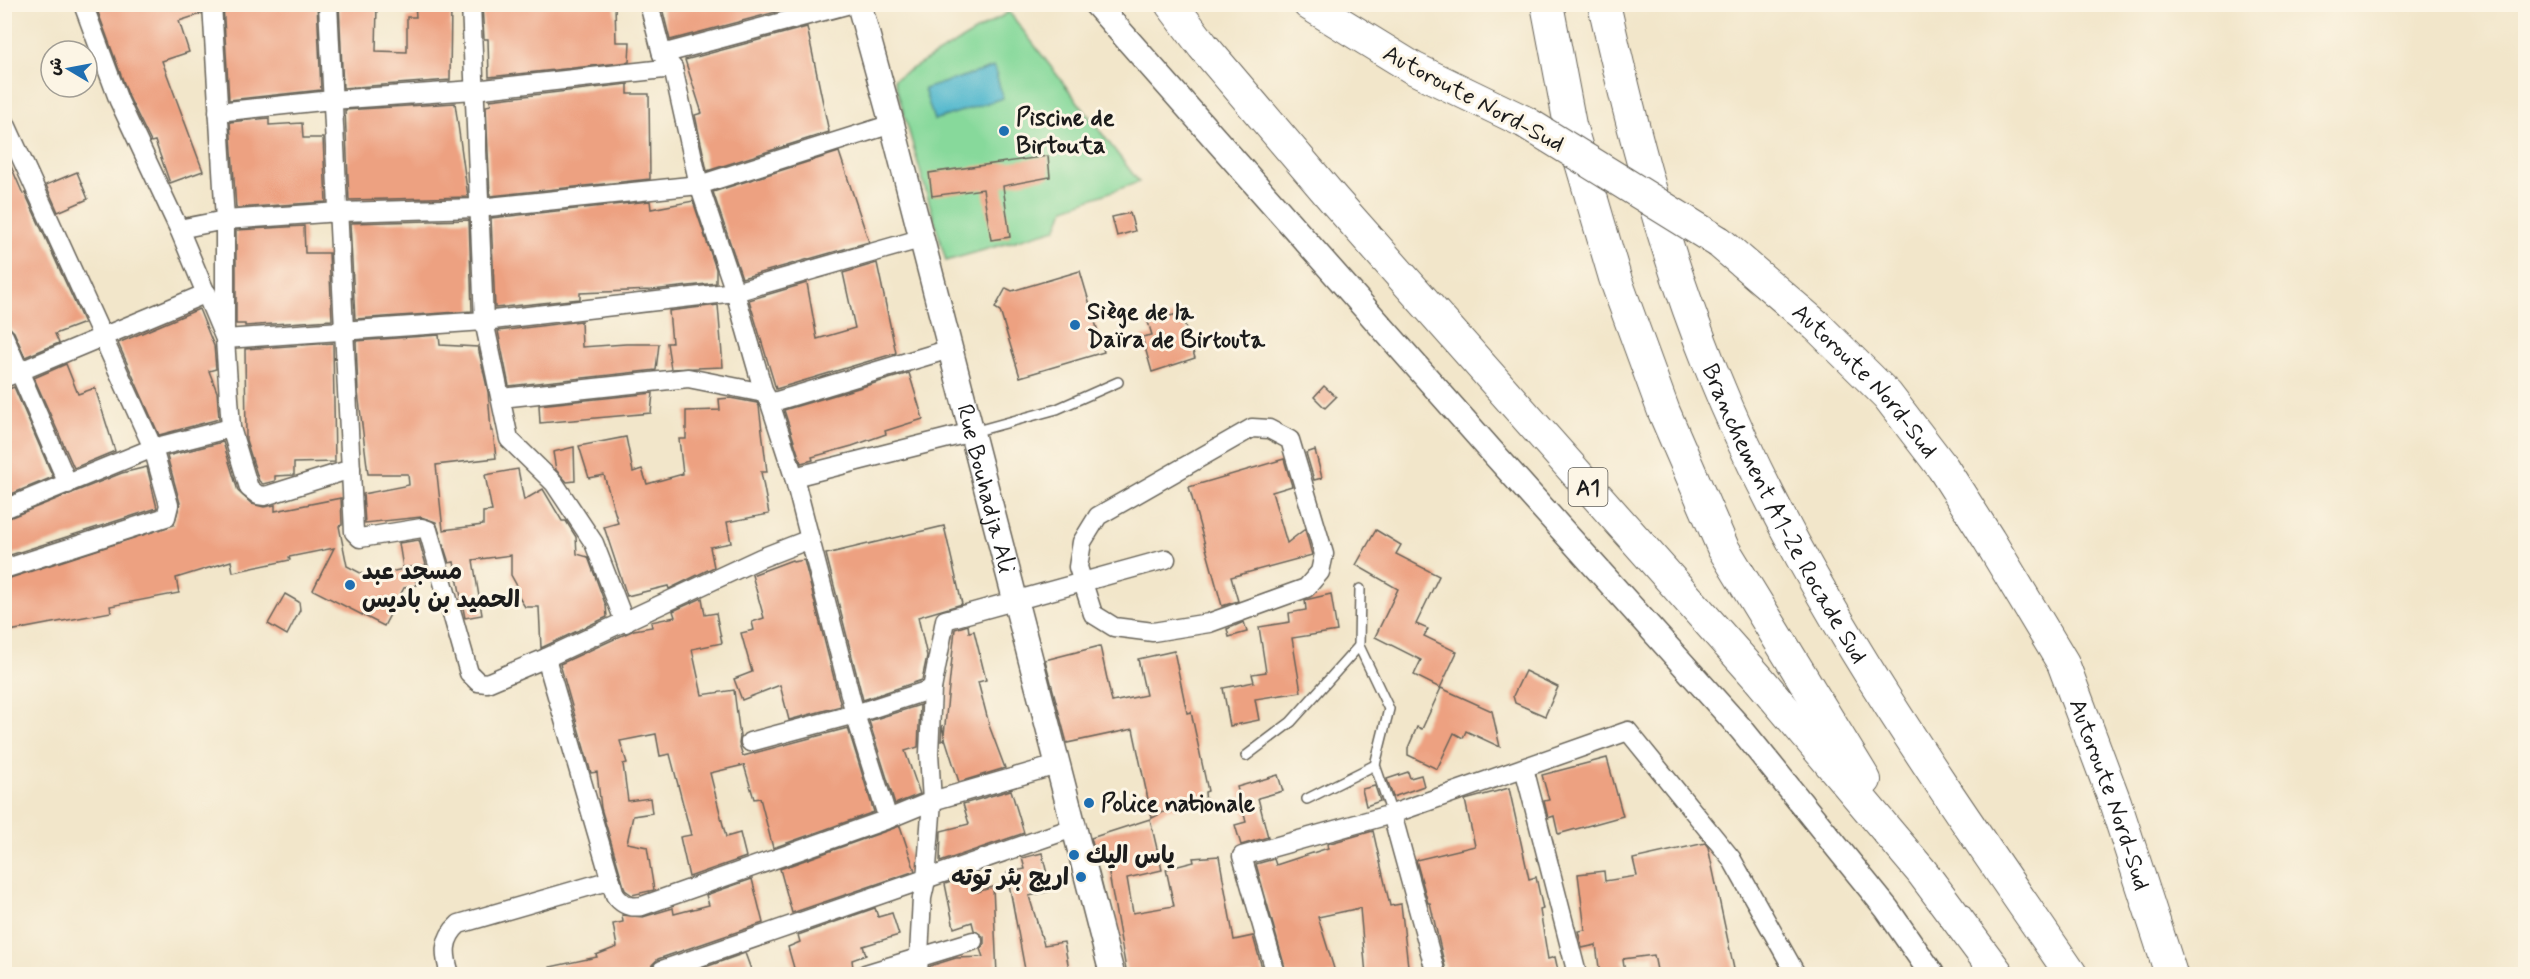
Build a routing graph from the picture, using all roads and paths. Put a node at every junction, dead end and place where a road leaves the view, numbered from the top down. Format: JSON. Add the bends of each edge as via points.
{"nodes":[{"id":1,"x":83,"y":4,"type":"edge"},
{"id":2,"x":212,"y":4,"type":"edge"},
{"id":3,"x":328,"y":4,"type":"edge"},
{"id":4,"x":471,"y":4,"type":"edge"},
{"id":5,"x":649,"y":4,"type":"edge"},
{"id":6,"x":850,"y":4,"type":"edge"},
{"id":7,"x":859,"y":4,"type":"edge"},
{"id":8,"x":1096,"y":4,"type":"edge"},
{"id":9,"x":1146,"y":4,"type":"edge"},
{"id":10,"x":1171,"y":4,"type":"edge"},
{"id":11,"x":1309,"y":4,"type":"edge"},
{"id":12,"x":1546,"y":4,"type":"edge"},
{"id":13,"x":1604,"y":4,"type":"edge"},
{"id":14,"x":667,"y":61,"type":"junction"},
{"id":15,"x":474,"y":90,"type":"junction"},
{"id":16,"x":332,"y":100,"type":"junction"},
{"id":17,"x":1251,"y":102,"type":"junction"},
{"id":18,"x":218,"y":112,"type":"junction"},
{"id":19,"x":4,"y":120,"type":"edge"},
{"id":20,"x":892,"y":124,"type":"junction"},
{"id":21,"x":699,"y":185,"type":"junction"},
{"id":22,"x":479,"y":208,"type":"junction"},
{"id":23,"x":340,"y":212,"type":"junction"},
{"id":24,"x":225,"y":220,"type":"junction"},
{"id":25,"x":179,"y":229,"type":"junction"},
{"id":26,"x":920,"y":239,"type":"junction"},
{"id":27,"x":735,"y":292,"type":"junction"},
{"id":28,"x":207,"y":293,"type":"junction"},
{"id":29,"x":484,"y":321,"type":"junction"},
{"id":30,"x":345,"y":329,"type":"junction"},
{"id":31,"x":4,"y":336,"type":"edge"},
{"id":32,"x":103,"y":337,"type":"junction"},
{"id":33,"x":225,"y":339,"type":"junction"},
{"id":34,"x":950,"y":349,"type":"junction"},
{"id":35,"x":12,"y":375,"type":"edge"},
{"id":36,"x":1118,"y":382,"type":"dead end"},
{"id":37,"x":501,"y":398,"type":"junction"},
{"id":38,"x":767,"y":398,"type":"junction"},
{"id":39,"x":231,"y":428,"type":"junction"},
{"id":40,"x":972,"y":432,"type":"junction"},
{"id":41,"x":153,"y":448,"type":"junction"},
{"id":42,"x":351,"y":469,"type":"junction"},
{"id":43,"x":794,"y":477,"type":"junction"},
{"id":44,"x":68,"y":484,"type":"junction"},
{"id":45,"x":4,"y":509,"type":"edge"},
{"id":46,"x":810,"y":539,"type":"junction"},
{"id":47,"x":1166,"y":559,"type":"dead end"},
{"id":48,"x":4,"y":569,"type":"edge"},
{"id":49,"x":1082,"y":582,"type":"junction"},
{"id":50,"x":1360,"y":589,"type":"dead end"},
{"id":51,"x":1016,"y":600,"type":"junction"},
{"id":52,"x":625,"y":623,"type":"junction"},
{"id":53,"x":1359,"y":646,"type":"junction"},
{"id":54,"x":546,"y":658,"type":"junction"},
{"id":55,"x":932,"y":689,"type":"junction"},
{"id":56,"x":855,"y":714,"type":"junction"},
{"id":57,"x":750,"y":742,"type":"dead end"},
{"id":58,"x":1246,"y":756,"type":"dead end"},
{"id":59,"x":1057,"y":765,"type":"junction"},
{"id":60,"x":1375,"y":765,"type":"junction"},
{"id":61,"x":1524,"y":768,"type":"junction"},
{"id":62,"x":1307,"y":799,"type":"dead end"},
{"id":63,"x":932,"y":801,"type":"junction"},
{"id":64,"x":1392,"y":814,"type":"junction"},
{"id":65,"x":888,"y":819,"type":"junction"},
{"id":66,"x":1073,"y":828,"type":"junction"},
{"id":67,"x":1922,"y":872,"type":"junction"},
{"id":68,"x":611,"y":879,"type":"junction"},
{"id":69,"x":926,"y":880,"type":"junction"},
{"id":70,"x":973,"y":940,"type":"dead end"},
{"id":71,"x":919,"y":956,"type":"junction"},
{"id":72,"x":450,"y":975,"type":"edge"},
{"id":73,"x":660,"y":975,"type":"edge"},
{"id":74,"x":864,"y":975,"type":"edge"},
{"id":75,"x":918,"y":975,"type":"edge"},
{"id":76,"x":1112,"y":975,"type":"edge"},
{"id":77,"x":1276,"y":975,"type":"edge"},
{"id":78,"x":1436,"y":975,"type":"edge"},
{"id":79,"x":1577,"y":975,"type":"edge"},
{"id":80,"x":1796,"y":975,"type":"edge"},
{"id":81,"x":1932,"y":975,"type":"edge"},
{"id":82,"x":1998,"y":975,"type":"edge"},
{"id":83,"x":2071,"y":975,"type":"edge"},
{"id":84,"x":2171,"y":975,"type":"edge"}],
"edges":[{"from":1,"to":25,"type":"street","via":[[119,101]]},
{"from":2,"to":18,"type":"street"},
{"from":3,"to":16,"type":"street"},
{"from":4,"to":15,"type":"street"},
{"from":5,"to":14,"type":"street"},
{"from":6,"to":14,"type":"street"},
{"from":7,"to":20,"type":"main road","name":"Rue Bouhadja Ali"},
{"from":8,"to":81,"type":"main road","via":[[1742,730],[1887,909]]},
{"from":9,"to":17,"type":"highway"},
{"from":10,"to":17,"type":"highway","number":"A1"},
{"from":11,"to":84,"type":"highway","name":"Autoroute Nord-Sud","bridge":true,"via":[[1413,68],[1525,122],[1719,242],[1817,326],[1887,395],[1942,468],[2063,663],[2115,802]]},
{"from":12,"to":67,"type":"highway","via":[[1570,125],[1615,278],[1664,412],[1723,548]]},
{"from":13,"to":83,"type":"highway","name":"Branchement A1-2e Rocade Sud","via":[[1629,117],[1674,267],[1713,372],[1765,487],[1860,661]]},
{"from":14,"to":15,"type":"street"},
{"from":14,"to":21,"type":"street"},
{"from":15,"to":16,"type":"street"},
{"from":15,"to":22,"type":"street"},
{"from":16,"to":18,"type":"street"},
{"from":16,"to":23,"type":"street"},
{"from":17,"to":67,"type":"highway","number":"A1","via":[[1759,679]]},
{"from":18,"to":24,"type":"street"},
{"from":19,"to":32,"type":"street"},
{"from":20,"to":21,"type":"street"},
{"from":20,"to":26,"type":"main road","name":"Rue Bouhadja Ali"},
{"from":21,"to":22,"type":"street"},
{"from":21,"to":27,"type":"street"},
{"from":22,"to":23,"type":"street"},
{"from":22,"to":29,"type":"street"},
{"from":23,"to":24,"type":"street"},
{"from":23,"to":30,"type":"street"},
{"from":24,"to":25,"type":"street"},
{"from":24,"to":33,"type":"street"},
{"from":25,"to":28,"type":"street"},
{"from":26,"to":27,"type":"street"},
{"from":26,"to":34,"type":"main road","name":"Rue Bouhadja Ali"},
{"from":27,"to":29,"type":"street"},
{"from":27,"to":38,"type":"street"},
{"from":28,"to":32,"type":"street"},
{"from":28,"to":33,"type":"street"},
{"from":29,"to":30,"type":"street"},
{"from":29,"to":37,"type":"street"},
{"from":30,"to":33,"type":"street"},
{"from":30,"to":42,"type":"street"},
{"from":31,"to":35,"type":"street"},
{"from":32,"to":35,"type":"street"},
{"from":32,"to":41,"type":"street"},
{"from":33,"to":39,"type":"street"},
{"from":34,"to":38,"type":"street"},
{"from":34,"to":40,"type":"main road","name":"Rue Bouhadja Ali"},
{"from":35,"to":44,"type":"street"},
{"from":36,"to":40,"type":"lane","via":[[1057,409]]},
{"from":37,"to":38,"type":"street","via":[[688,378]]},
{"from":37,"to":52,"type":"street","via":[[509,440],[554,483],[594,543]]},
{"from":38,"to":43,"type":"street"},
{"from":39,"to":41,"type":"street"},
{"from":39,"to":42,"type":"street","via":[[249,488],[258,495]]},
{"from":40,"to":43,"type":"street"},
{"from":40,"to":51,"type":"main road","name":"Rue Bouhadja Ali"},
{"from":41,"to":44,"type":"street"},
{"from":41,"to":48,"type":"street","via":[[169,505],[166,517]]},
{"from":42,"to":54,"type":"street","via":[[356,536],[428,530],[469,673],[478,682],[487,683]]},
{"from":43,"to":46,"type":"street"},
{"from":44,"to":45,"type":"street"},
{"from":46,"to":52,"type":"street","via":[[760,558]]},
{"from":46,"to":56,"type":"street"},
{"from":47,"to":49,"type":"street"},
{"from":49,"to":49,"type":"street","via":[[1093,614],[1114,627],[1153,632],[1209,623],[1306,588],[1320,572],[1324,554],[1290,440],[1269,429],[1252,428],[1098,516],[1082,542],[1078,567]]},
{"from":49,"to":51,"type":"street"},
{"from":50,"to":53,"type":"lane"},
{"from":51,"to":55,"type":"street","via":[[945,620]]},
{"from":51,"to":59,"type":"main road","name":"Rue Bouhadja Ali"},
{"from":52,"to":54,"type":"street"},
{"from":53,"to":58,"type":"lane","via":[[1291,722]]},
{"from":53,"to":60,"type":"lane","via":[[1389,709]]},
{"from":54,"to":68,"type":"street"},
{"from":55,"to":56,"type":"street"},
{"from":55,"to":63,"type":"street"},
{"from":56,"to":57,"type":"street"},
{"from":56,"to":65,"type":"street"},
{"from":59,"to":63,"type":"street"},
{"from":59,"to":66,"type":"main road","name":"Rue Bouhadja Ali"},
{"from":60,"to":62,"type":"lane"},
{"from":60,"to":64,"type":"lane"},
{"from":61,"to":64,"type":"street"},
{"from":61,"to":79,"type":"street"},
{"from":61,"to":80,"type":"street","via":[[1628,731],[1731,858]]},
{"from":63,"to":65,"type":"street"},
{"from":63,"to":69,"type":"street"},
{"from":64,"to":77,"type":"street","via":[[1242,856]]},
{"from":64,"to":78,"type":"street"},
{"from":65,"to":68,"type":"street","via":[[636,907],[619,901]]},
{"from":66,"to":69,"type":"street"},
{"from":66,"to":76,"type":"main road","name":"Rue Bouhadja Ali"},
{"from":67,"to":82,"type":"highway","number":"A1"},
{"from":68,"to":72,"type":"street","via":[[459,924],[445,946]]},
{"from":69,"to":71,"type":"street"},
{"from":69,"to":73,"type":"street","via":[[662,970]]},
{"from":70,"to":71,"type":"street"},
{"from":71,"to":74,"type":"street"},
{"from":71,"to":75,"type":"street"}]}
